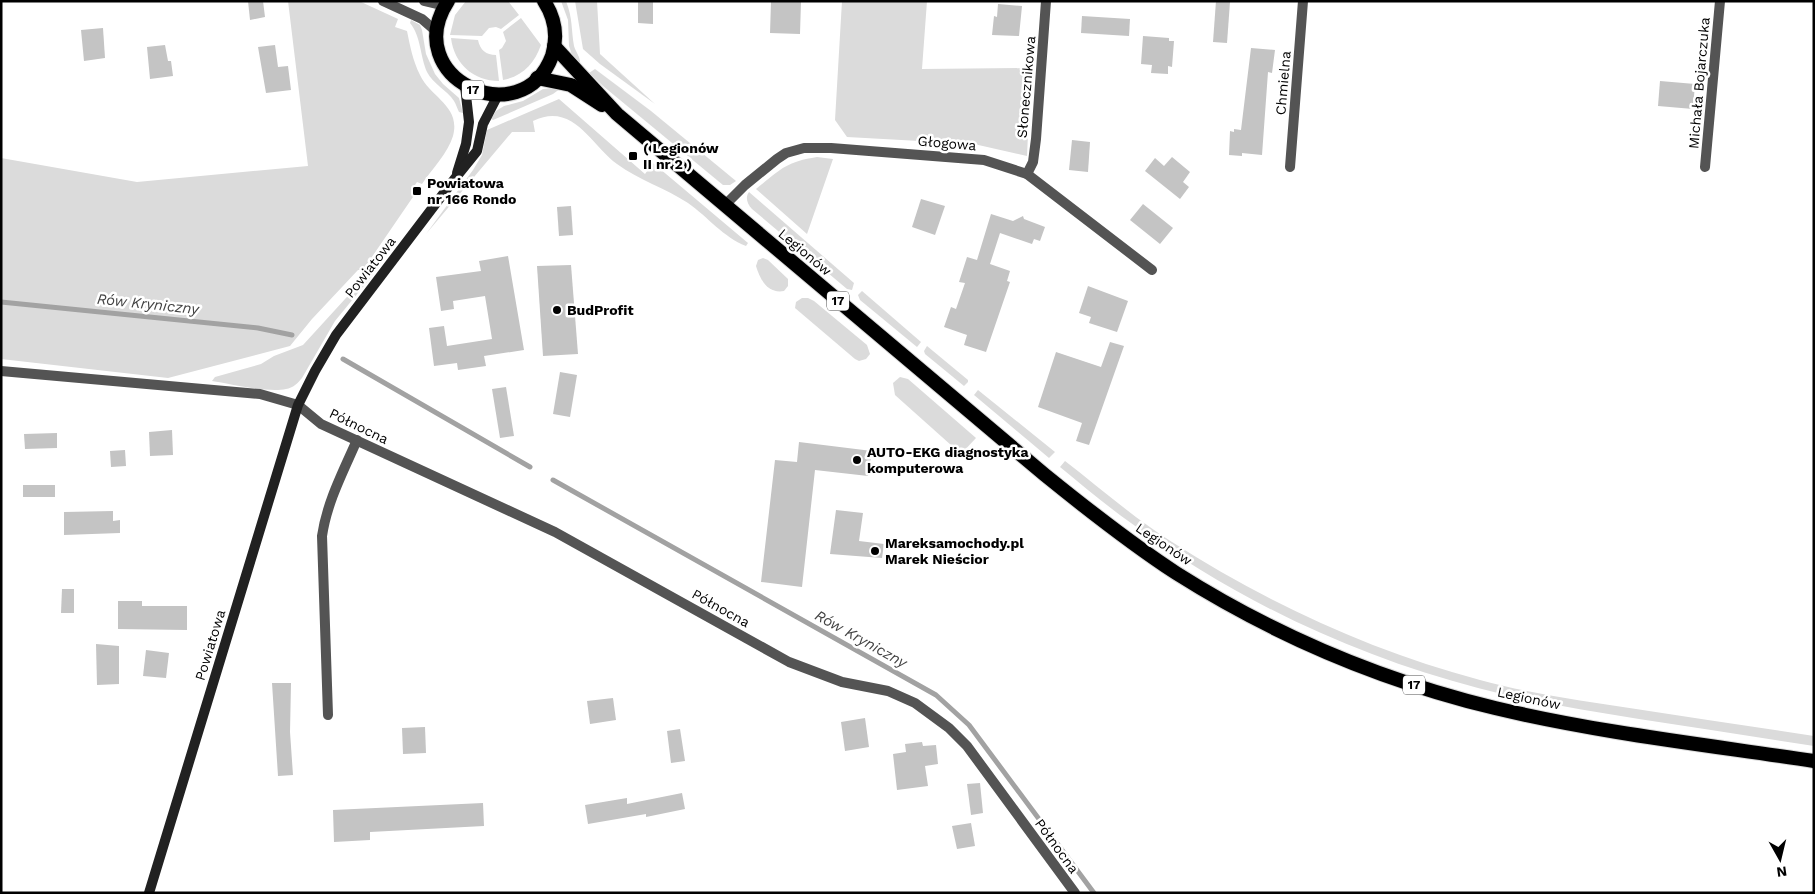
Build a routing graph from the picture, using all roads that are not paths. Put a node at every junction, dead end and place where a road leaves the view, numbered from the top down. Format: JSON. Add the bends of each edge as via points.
{"nodes":[{"id":1,"x":383,"y":1,"type":"edge"},
{"id":2,"x":424,"y":1,"type":"edge"},
{"id":3,"x":544,"y":1,"type":"edge"},
{"id":4,"x":1046,"y":1,"type":"edge"},
{"id":5,"x":1303,"y":1,"type":"edge"},
{"id":6,"x":1720,"y":1,"type":"edge"},
{"id":7,"x":446,"y":4,"type":"edge"},
{"id":8,"x":437,"y":32,"type":"junction"},
{"id":9,"x":554,"y":46,"type":"junction"},
{"id":10,"x":537,"y":78,"type":"junction"},
{"id":11,"x":465,"y":86,"type":"junction"},
{"id":12,"x":498,"y":95,"type":"junction"},
{"id":13,"x":617,"y":114,"type":"junction"},
{"id":14,"x":1705,"y":166,"type":"dead end"},
{"id":15,"x":1290,"y":168,"type":"dead end"},
{"id":16,"x":1027,"y":174,"type":"junction"},
{"id":17,"x":456,"y":177,"type":"junction"},
{"id":18,"x":725,"y":205,"type":"junction"},
{"id":19,"x":1152,"y":270,"type":"dead end"},
{"id":20,"x":1,"y":371,"type":"edge"},
{"id":21,"x":298,"y":405,"type":"junction"},
{"id":22,"x":357,"y":440,"type":"junction"},
{"id":23,"x":328,"y":715,"type":"dead end"},
{"id":24,"x":1814,"y":761,"type":"edge"},
{"id":25,"x":148,"y":893,"type":"edge"},
{"id":26,"x":1075,"y":893,"type":"edge"}],
"edges":[{"from":1,"to":8,"type":"street","via":[[422,19]]},
{"from":2,"to":7,"type":"street"},
{"from":3,"to":9,"type":"highway","number":"17","via":[[553,21]]},
{"from":4,"to":16,"type":"street","name":"Słonecznikowa","via":[[1037,131]]},
{"from":5,"to":15,"type":"street","name":"Chmielna"},
{"from":6,"to":14,"type":"street","name":"Michała Bojarczuka"},
{"from":7,"to":8,"type":"highway","number":"17"},
{"from":8,"to":11,"type":"highway","number":"17","via":[[438,49],[445,65]]},
{"from":9,"to":10,"type":"highway","number":"17","via":[[547,66]]},
{"from":9,"to":13,"type":"highway","name":"Legionów","number":"17"},
{"from":10,"to":12,"type":"highway","number":"17","via":[[519,90]]},
{"from":10,"to":13,"type":"highway","name":"Legionów","number":"17","via":[[571,86]]},
{"from":11,"to":12,"type":"highway","number":"17","via":[[481,93]]},
{"from":11,"to":17,"type":"main road","name":"Powiatowa","via":[[469,122]]},
{"from":12,"to":17,"type":"main road","name":"Powiatowa","via":[[483,124],[476,151]]},
{"from":13,"to":18,"type":"highway","name":"Legionów","number":"17"},
{"from":16,"to":18,"type":"street","name":"Głogowa","via":[[973,158],[813,148],[786,153]]},
{"from":16,"to":19,"type":"street","name":"Głogowa"},
{"from":17,"to":21,"type":"main road","name":"Powiatowa","via":[[336,335]]},
{"from":18,"to":24,"type":"highway","name":"Legionów","number":"17","via":[[1081,504],[1176,573],[1246,614],[1367,668],[1485,705],[1602,729]]},
{"from":20,"to":21,"type":"street","via":[[260,394]]},
{"from":21,"to":22,"type":"street","name":"Północna","via":[[321,424]]},
{"from":21,"to":25,"type":"main road","name":"Powiatowa"},
{"from":22,"to":23,"type":"street","via":[[327,510],[322,536]]},
{"from":22,"to":26,"type":"street","name":"Północna","via":[[555,532],[789,662],[842,682],[888,690],[916,703],[967,746]]}]}
